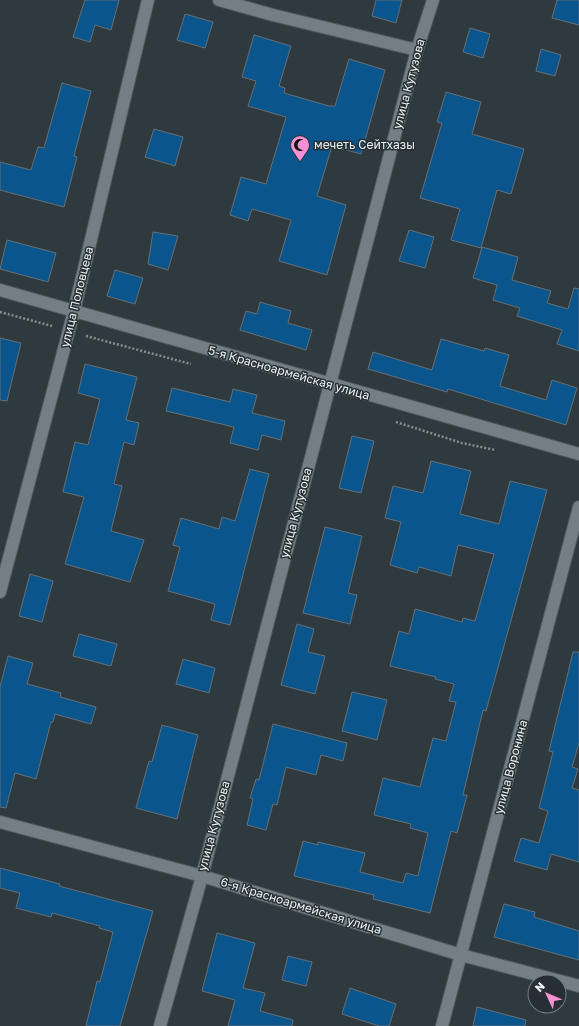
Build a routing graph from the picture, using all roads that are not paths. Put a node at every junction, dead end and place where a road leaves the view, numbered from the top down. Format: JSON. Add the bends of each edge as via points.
{"nodes":[{"id":1,"x":148,"y":0,"type":"edge"},
{"id":2,"x":219,"y":0,"type":"edge"},
{"id":3,"x":433,"y":0,"type":"edge"},
{"id":4,"x":417,"y":50,"type":"junction"},
{"id":5,"x":0,"y":290,"type":"edge"},
{"id":6,"x":74,"y":311,"type":"junction"},
{"id":7,"x":330,"y":385,"type":"junction"},
{"id":8,"x":579,"y":454,"type":"edge"},
{"id":9,"x":579,"y":507,"type":"edge"},
{"id":10,"x":0,"y":592,"type":"edge"},
{"id":11,"x":0,"y":822,"type":"edge"},
{"id":12,"x":202,"y":876,"type":"junction"},
{"id":13,"x":461,"y":955,"type":"junction"},
{"id":14,"x":579,"y":986,"type":"edge"},
{"id":15,"x":160,"y":1026,"type":"edge"},
{"id":16,"x":442,"y":1026,"type":"edge"}],
"edges":[{"from":1,"to":6,"type":"street","name":"улица Половцева"},
{"from":2,"to":4,"type":"street"},
{"from":3,"to":4,"type":"street","name":"улица Кутузова"},
{"from":4,"to":7,"type":"street","name":"улица Кутузова"},
{"from":5,"to":6,"type":"street","name":"5-я Красноармейская улица"},
{"from":6,"to":7,"type":"street","name":"5-я Красноармейская улица"},
{"from":6,"to":10,"type":"street","name":"улица Половцева"},
{"from":7,"to":8,"type":"street","name":"5-я Красноармейская улица"},
{"from":7,"to":12,"type":"street","name":"улица Кутузова"},
{"from":9,"to":13,"type":"street","name":"улица Воронина"},
{"from":11,"to":12,"type":"street","name":"6-я Красноармейская улица"},
{"from":12,"to":13,"type":"street","name":"6-я Красноармейская улица"},
{"from":12,"to":15,"type":"street","name":"улица Кутузова"},
{"from":13,"to":14,"type":"street","name":"6-я Красноармейская улица"},
{"from":13,"to":16,"type":"street","name":"улица Воронина"}]}
